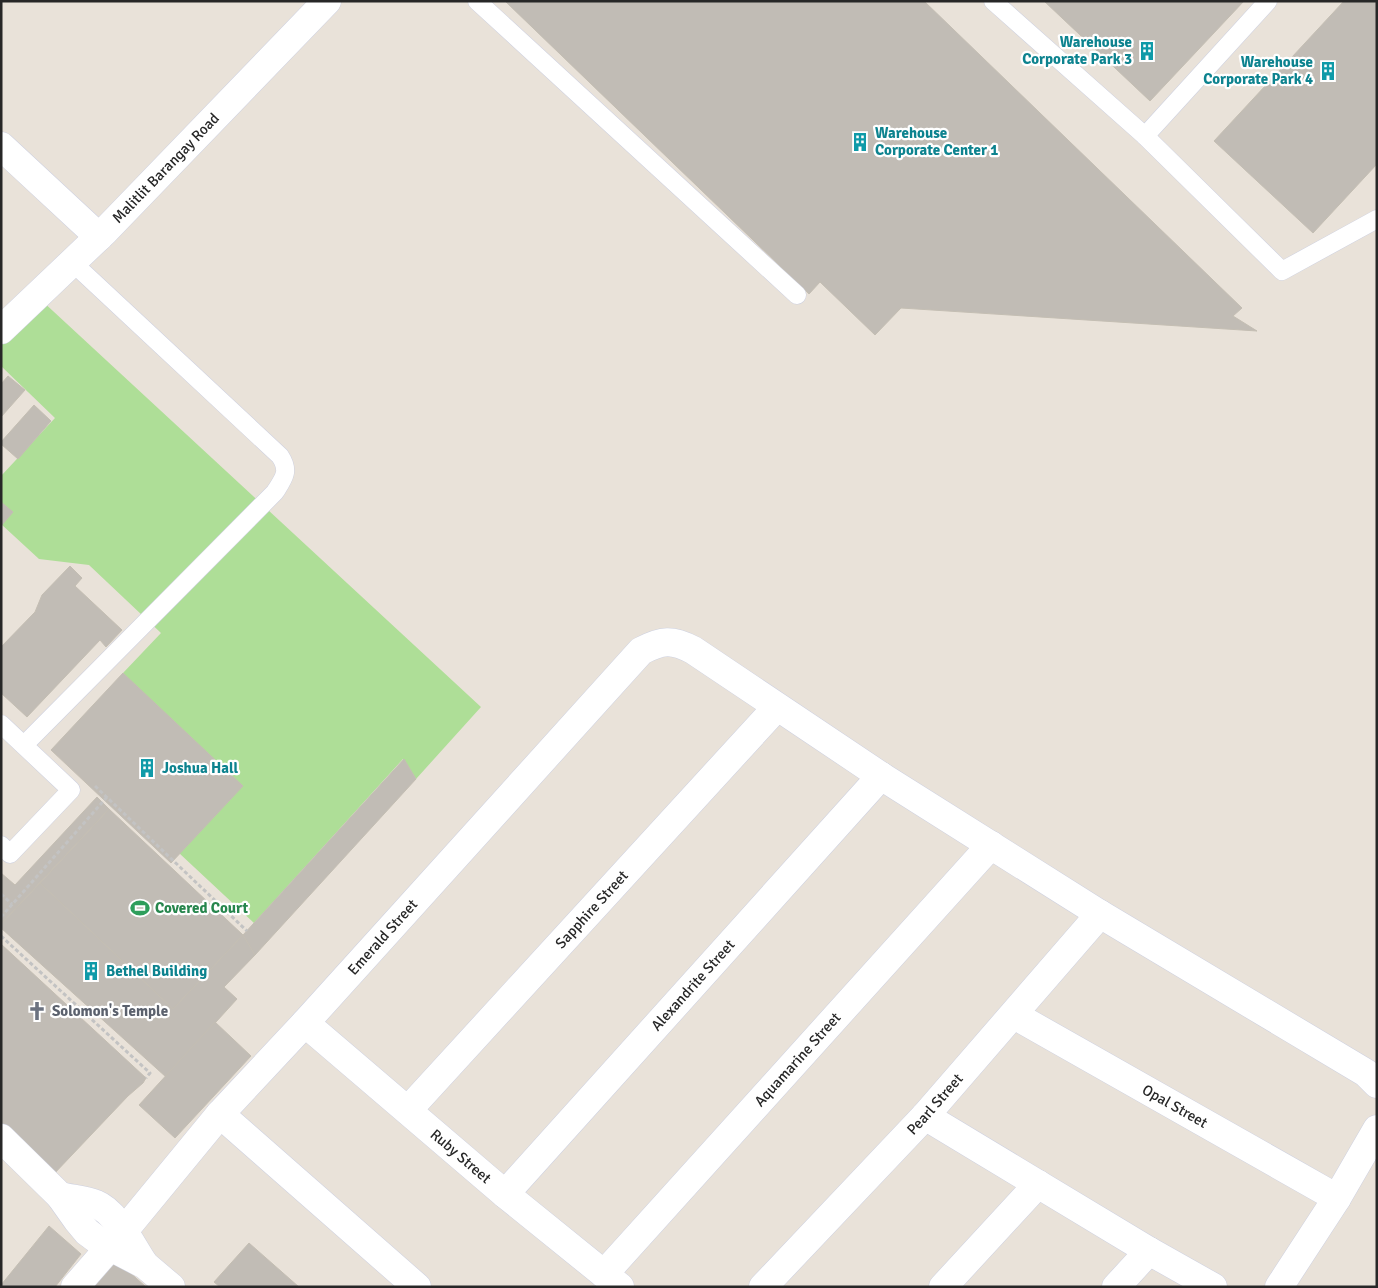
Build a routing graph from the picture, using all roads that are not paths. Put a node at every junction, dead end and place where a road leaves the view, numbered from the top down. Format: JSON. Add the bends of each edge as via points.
{"nodes":[{"id":1,"x":327,"y":1,"type":"edge"},
{"id":2,"x":477,"y":1,"type":"edge"},
{"id":3,"x":993,"y":1,"type":"edge"},
{"id":4,"x":1268,"y":1,"type":"edge"},
{"id":5,"x":1144,"y":136,"type":"junction"},
{"id":6,"x":1,"y":146,"type":"edge"},
{"id":7,"x":1377,"y":219,"type":"edge"},
{"id":8,"x":98,"y":237,"type":"junction"},
{"id":9,"x":72,"y":262,"type":"junction"},
{"id":10,"x":797,"y":295,"type":"dead end"},
{"id":11,"x":1,"y":330,"type":"edge"},
{"id":12,"x":777,"y":707,"type":"junction"},
{"id":13,"x":1,"y":724,"type":"edge"},
{"id":14,"x":24,"y":745,"type":"junction"},
{"id":15,"x":881,"y":776,"type":"junction"},
{"id":16,"x":991,"y":845,"type":"junction"},
{"id":17,"x":1,"y":846,"type":"edge"},
{"id":18,"x":1100,"y":914,"type":"junction"},
{"id":19,"x":1014,"y":1015,"type":"junction"},
{"id":20,"x":305,"y":1023,"type":"junction"},
{"id":21,"x":1377,"y":1084,"type":"edge"},
{"id":22,"x":408,"y":1110,"type":"junction"},
{"id":23,"x":220,"y":1114,"type":"junction"},
{"id":24,"x":926,"y":1116,"type":"junction"},
{"id":25,"x":1377,"y":1129,"type":"edge"},
{"id":26,"x":1,"y":1138,"type":"edge"},
{"id":27,"x":1038,"y":1184,"type":"junction"},
{"id":28,"x":505,"y":1194,"type":"junction"},
{"id":29,"x":1337,"y":1198,"type":"junction"},
{"id":30,"x":116,"y":1240,"type":"junction"},
{"id":31,"x":1149,"y":1251,"type":"junction"},
{"id":32,"x":612,"y":1280,"type":"edge"},
{"id":33,"x":76,"y":1287,"type":"edge"},
{"id":34,"x":171,"y":1287,"type":"edge"},
{"id":35,"x":417,"y":1287,"type":"edge"},
{"id":36,"x":763,"y":1287,"type":"edge"},
{"id":37,"x":943,"y":1287,"type":"edge"},
{"id":38,"x":1116,"y":1287,"type":"edge"},
{"id":39,"x":1213,"y":1287,"type":"edge"},
{"id":40,"x":1279,"y":1287,"type":"edge"}],
"edges":[{"from":1,"to":8,"type":"street","name":"Malitlit Barangay Road"},
{"from":2,"to":10,"type":"lane"},
{"from":3,"to":5,"type":"lane"},
{"from":4,"to":5,"type":"lane"},
{"from":5,"to":7,"type":"lane","via":[[1282,270]]},
{"from":6,"to":8,"type":"street"},
{"from":8,"to":9,"type":"street","name":"Malitlit Barangay Road"},
{"from":9,"to":11,"type":"street","name":"Malitlit Barangay Road"},
{"from":9,"to":14,"type":"lane","via":[[280,456],[286,473],[275,492]]},
{"from":12,"to":15,"type":"street"},
{"from":12,"to":20,"type":"street","name":"Emerald Street","via":[[680,643],[668,641],[642,651]]},
{"from":12,"to":22,"type":"street","name":"Sapphire Street"},
{"from":13,"to":14,"type":"lane"},
{"from":14,"to":17,"type":"lane","via":[[71,790],[10,854]]},
{"from":15,"to":16,"type":"street"},
{"from":15,"to":28,"type":"street","name":"Alexandrite Street"},
{"from":16,"to":18,"type":"street"},
{"from":16,"to":32,"type":"street","name":"Aquamarine Street"},
{"from":18,"to":19,"type":"street","name":"Pearl Street"},
{"from":18,"to":21,"type":"street","via":[[1366,1073]]},
{"from":19,"to":24,"type":"street","name":"Pearl Street"},
{"from":19,"to":29,"type":"street","name":"Opal Street"},
{"from":20,"to":22,"type":"street","name":"Ruby Street"},
{"from":20,"to":23,"type":"street","name":"Emerald Street"},
{"from":22,"to":28,"type":"street","name":"Ruby Street"},
{"from":23,"to":30,"type":"street","name":"Emerald Street"},
{"from":23,"to":35,"type":"street"},
{"from":24,"to":27,"type":"street"},
{"from":24,"to":36,"type":"street","name":"Pearl Street"},
{"from":25,"to":29,"type":"street"},
{"from":26,"to":30,"type":"street","via":[[60,1196],[94,1203],[106,1210],[116,1222]]},
{"from":27,"to":31,"type":"street"},
{"from":27,"to":37,"type":"street"},
{"from":28,"to":32,"type":"street","name":"Ruby Street"},
{"from":29,"to":40,"type":"street"},
{"from":30,"to":33,"type":"street","name":"Emerald Street"},
{"from":30,"to":34,"type":"street"},
{"from":31,"to":38,"type":"street"},
{"from":31,"to":39,"type":"street"}]}
